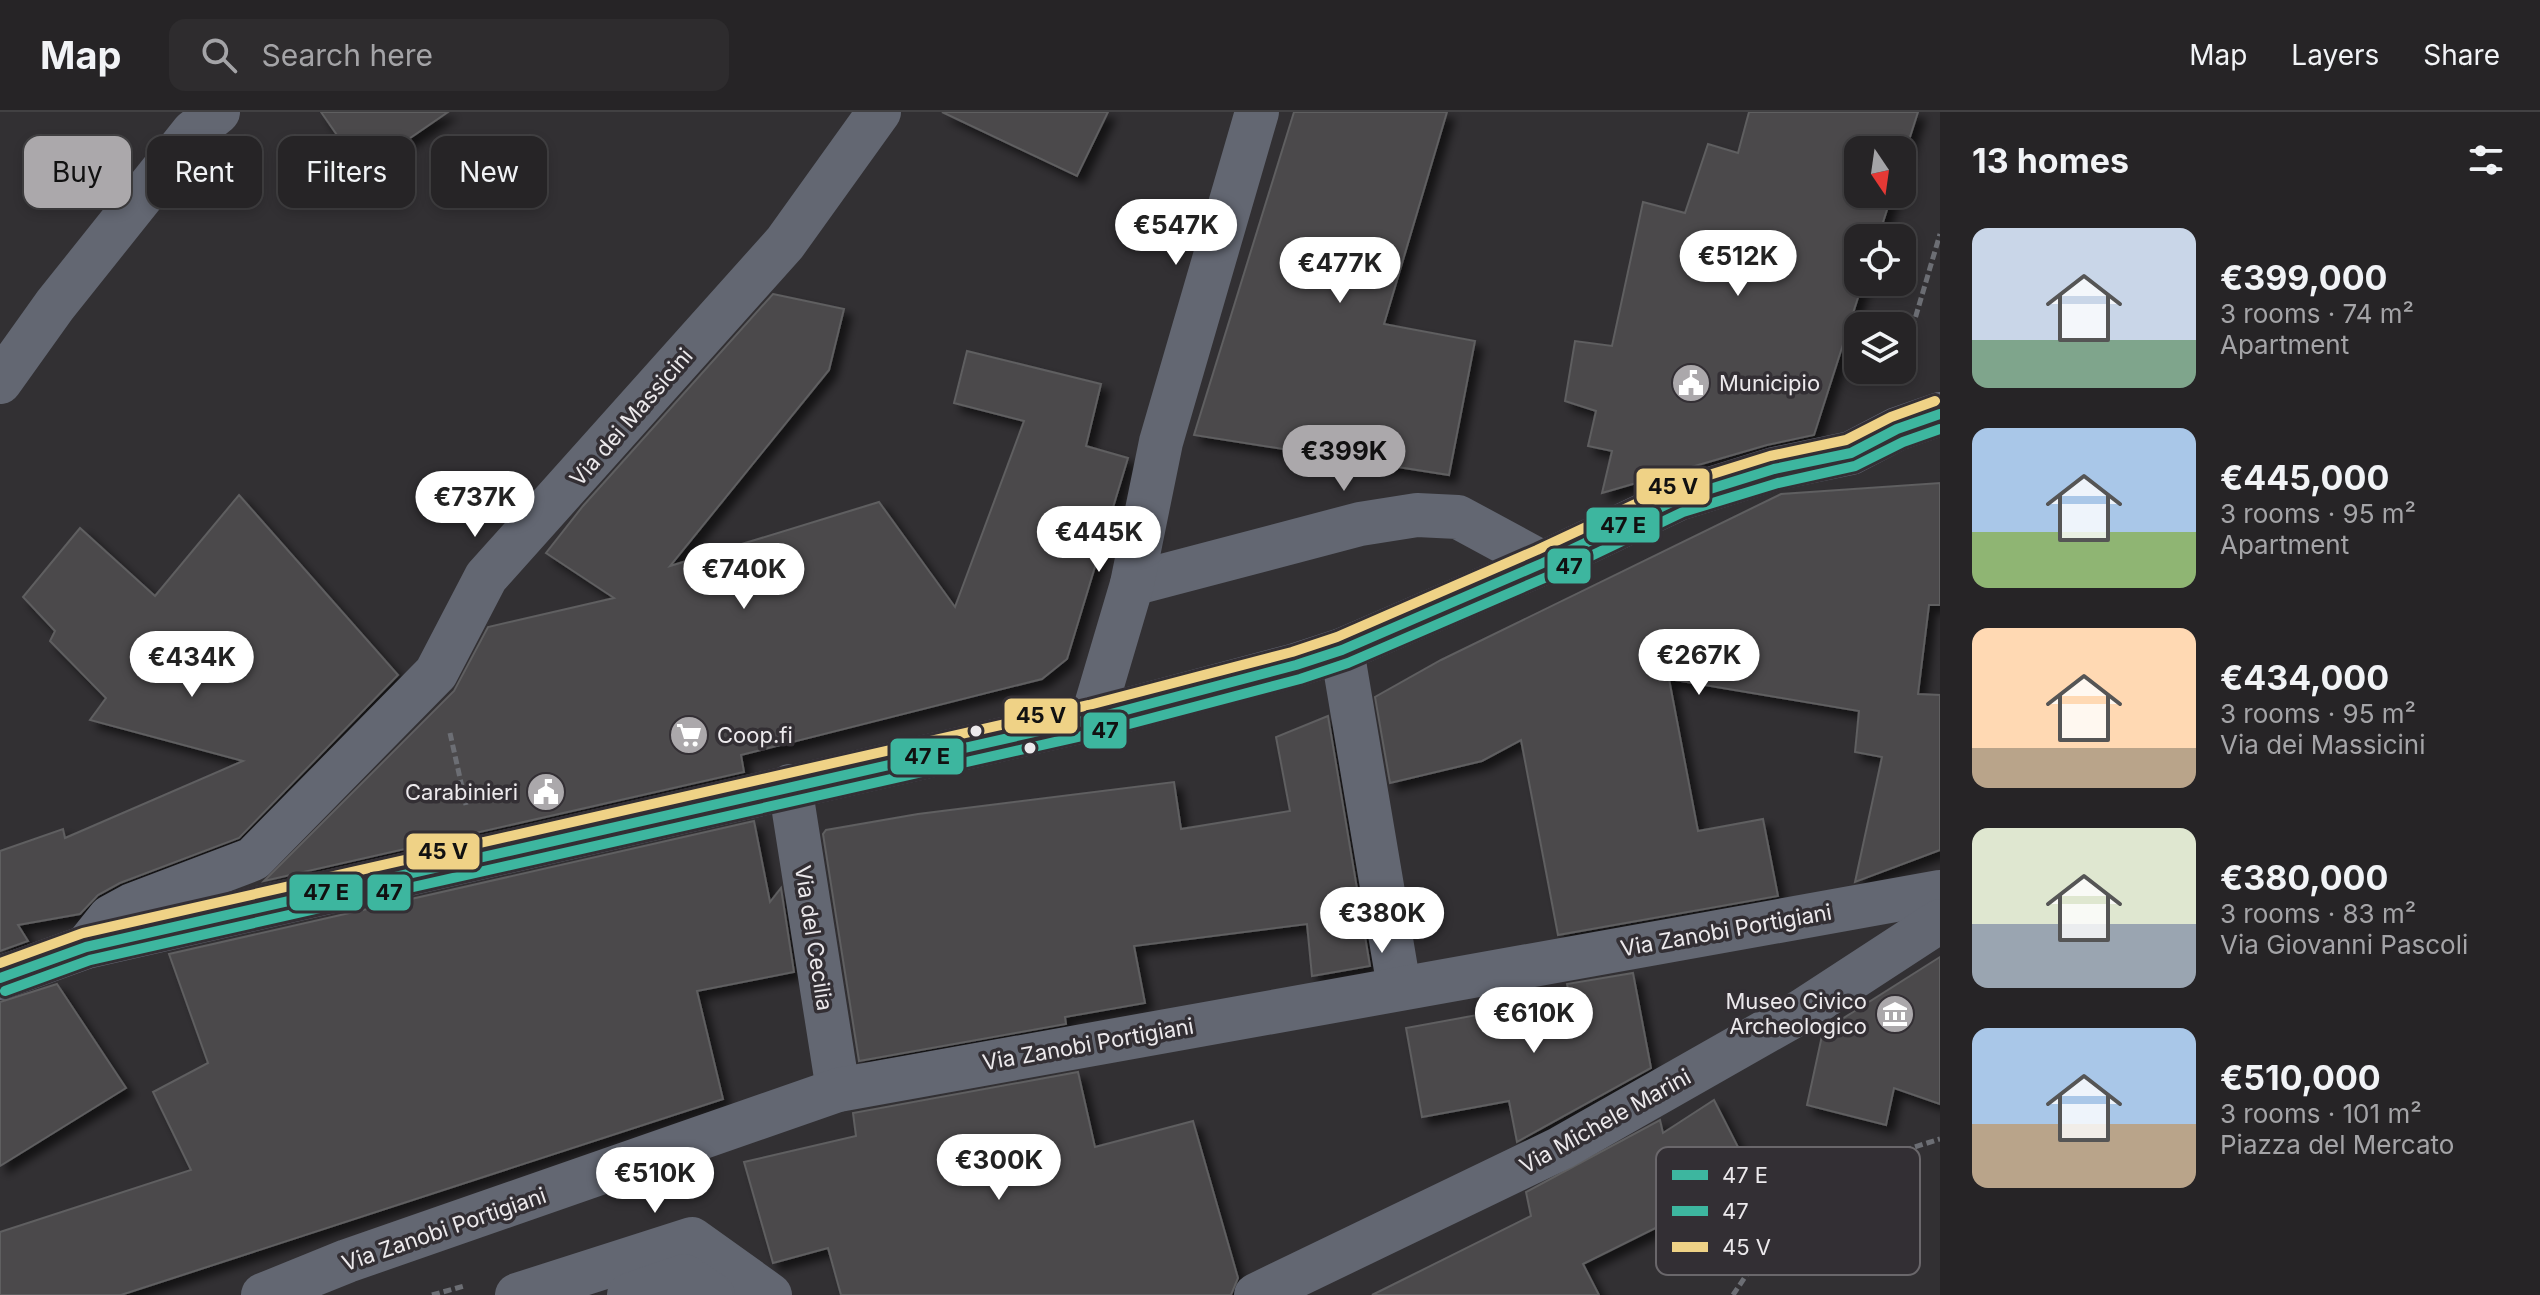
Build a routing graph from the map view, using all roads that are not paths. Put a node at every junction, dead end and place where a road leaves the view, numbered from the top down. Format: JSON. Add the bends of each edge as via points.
{"nodes":[{"id":1,"x":218,"y":112,"type":"edge"},
{"id":2,"x":879,"y":112,"type":"edge"},
{"id":3,"x":1257,"y":112,"type":"edge"},
{"id":4,"x":0,"y":382,"type":"edge"},
{"id":5,"x":1940,"y":414,"type":"edge"},
{"id":6,"x":1543,"y":563,"type":"junction"},
{"id":7,"x":1132,"y":584,"type":"junction"},
{"id":8,"x":1342,"y":650,"type":"junction"},
{"id":9,"x":1092,"y":719,"type":"junction"},
{"id":10,"x":790,"y":786,"type":"junction"},
{"id":11,"x":1940,"y":892,"type":"edge"},
{"id":12,"x":1940,"y":921,"type":"edge"},
{"id":13,"x":86,"y":947,"type":"junction"},
{"id":14,"x":0,"y":978,"type":"edge"},
{"id":15,"x":1399,"y":987,"type":"junction"},
{"id":16,"x":838,"y":1090,"type":"junction"},
{"id":17,"x":263,"y":1295,"type":"edge"},
{"id":18,"x":517,"y":1295,"type":"edge"},
{"id":19,"x":629,"y":1295,"type":"edge"},
{"id":20,"x":713,"y":1295,"type":"edge"},
{"id":21,"x":770,"y":1295,"type":"edge"},
{"id":22,"x":1256,"y":1295,"type":"edge"}],
"edges":[{"from":1,"to":4,"type":"street","via":[[183,144]]},
{"from":2,"to":13,"type":"street","name":"Via dei Massicini","via":[[785,243],[486,577],[436,673],[253,859],[132,905],[110,917]]},
{"from":3,"to":7,"type":"street","via":[[1161,442]]},
{"from":5,"to":6,"type":"main road","via":[[1851,453],[1774,469],[1678,499]]},
{"from":6,"to":7,"type":"street","via":[[1458,517],[1417,515],[1360,524]]},
{"from":6,"to":8,"type":"main road"},
{"from":7,"to":9,"type":"street"},
{"from":8,"to":9,"type":"main road"},
{"from":8,"to":15,"type":"street"},
{"from":9,"to":10,"type":"main road"},
{"from":10,"to":13,"type":"main road"},
{"from":10,"to":16,"type":"street","name":"Via del Cecilia"},
{"from":11,"to":15,"type":"street","name":"Via Zanobi Portigiani"},
{"from":12,"to":22,"type":"street","name":"Via Michele Marini","via":[[1802,1011],[1561,1148]]},
{"from":13,"to":14,"type":"main road"},
{"from":15,"to":16,"type":"street","name":"Via Zanobi Portigiani"},
{"from":16,"to":17,"type":"street","name":"Via Zanobi Portigiani"},
{"from":18,"to":21,"type":"street","via":[[692,1239]]},
{"from":19,"to":20,"type":"street","via":[[684,1276]]}]}
